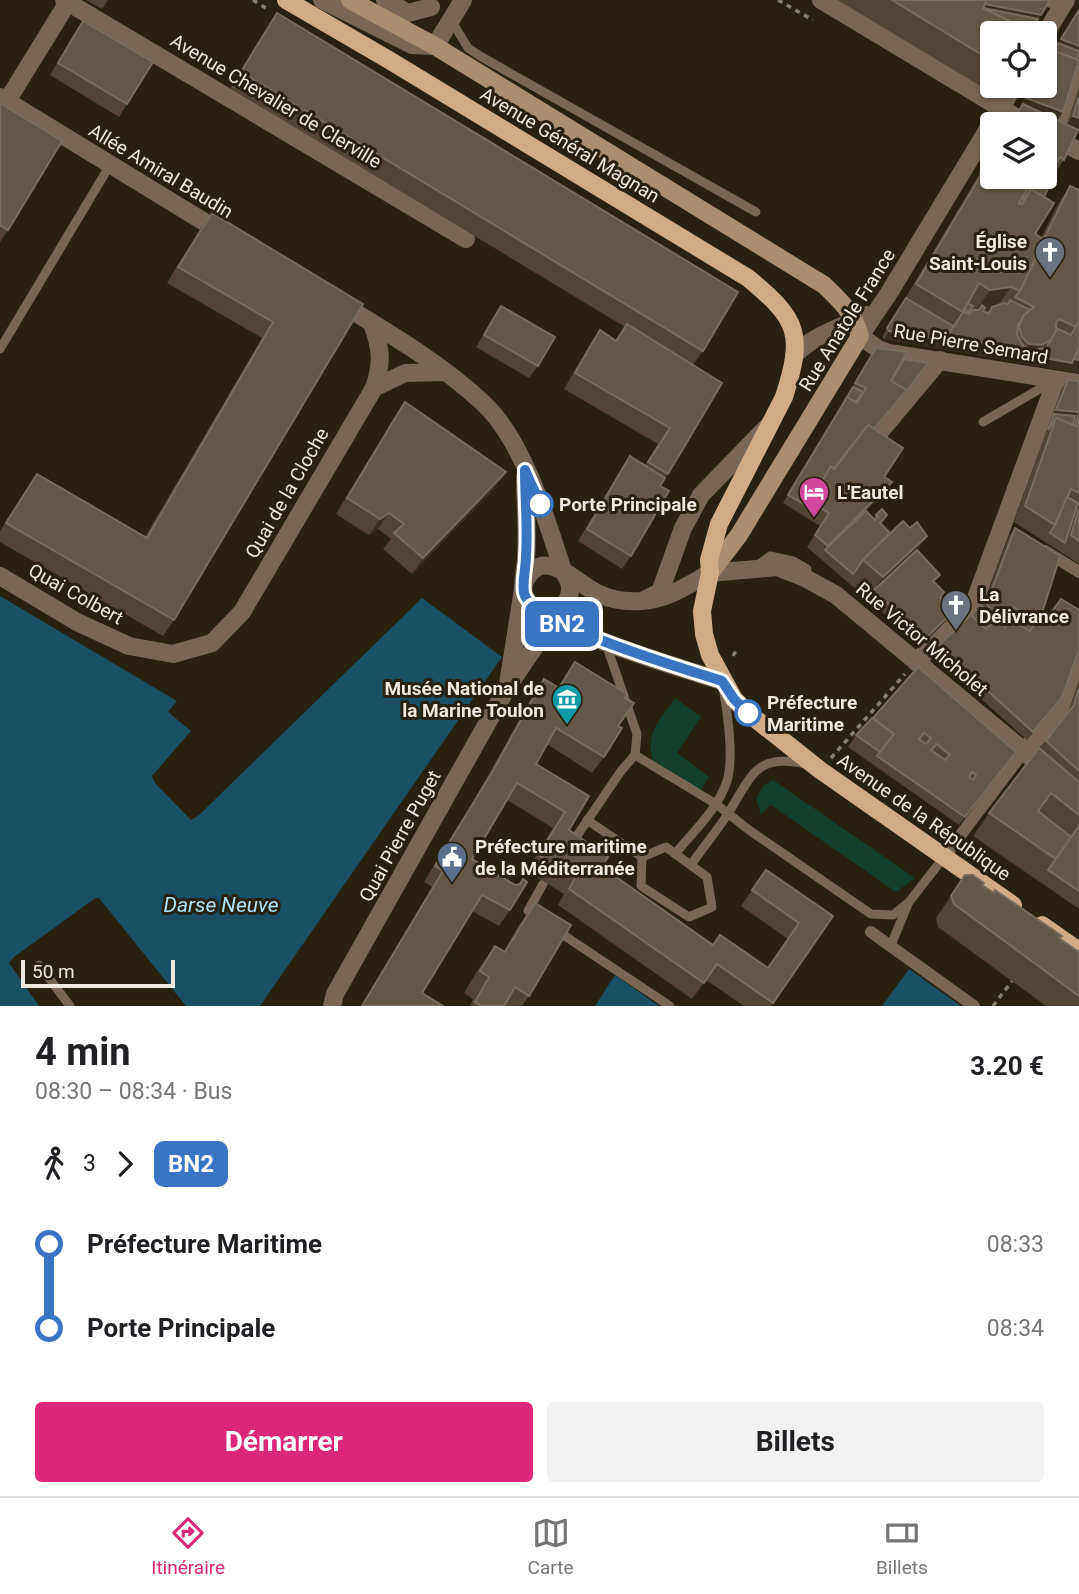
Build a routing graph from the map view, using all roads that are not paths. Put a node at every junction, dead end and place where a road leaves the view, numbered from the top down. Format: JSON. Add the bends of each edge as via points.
{"nodes":[{"id":1,"x":286,"y":0,"type":"edge"},
{"id":2,"x":322,"y":0,"type":"edge"},
{"id":3,"x":350,"y":0,"type":"edge"},
{"id":4,"x":385,"y":0,"type":"edge"},
{"id":5,"x":463,"y":0,"type":"edge"},
{"id":6,"x":821,"y":0,"type":"edge"},
{"id":7,"x":1043,"y":0,"type":"edge"},
{"id":8,"x":66,"y":1,"type":"edge"},
{"id":9,"x":1064,"y":2,"type":"edge"},
{"id":10,"x":430,"y":4,"type":"edge"},
{"id":11,"x":451,"y":20,"type":"junction"},
{"id":12,"x":1053,"y":21,"type":"edge"},
{"id":13,"x":435,"y":46,"type":"junction"},
{"id":14,"x":1079,"y":71,"type":"edge"},
{"id":15,"x":1006,"y":98,"type":"edge"},
{"id":16,"x":4,"y":99,"type":"edge"},
{"id":17,"x":999,"y":109,"type":"junction"},
{"id":18,"x":1005,"y":112,"type":"edge"},
{"id":19,"x":1057,"y":122,"type":"edge"},
{"id":20,"x":1057,"y":139,"type":"edge"},
{"id":21,"x":1079,"y":151,"type":"edge"},
{"id":22,"x":110,"y":165,"type":"junction"},
{"id":23,"x":756,"y":212,"type":"dead end"},
{"id":24,"x":466,"y":239,"type":"dead end"},
{"id":25,"x":240,"y":244,"type":"edge"},
{"id":26,"x":324,"y":294,"type":"edge"},
{"id":27,"x":372,"y":323,"type":"junction"},
{"id":28,"x":858,"y":328,"type":"junction"},
{"id":29,"x":0,"y":349,"type":"edge"},
{"id":30,"x":794,"y":355,"type":"junction"},
{"id":31,"x":940,"y":360,"type":"junction"},
{"id":32,"x":444,"y":372,"type":"junction"},
{"id":33,"x":1056,"y":380,"type":"junction"},
{"id":34,"x":1079,"y":383,"type":"edge"},
{"id":35,"x":374,"y":388,"type":"junction"},
{"id":36,"x":983,"y":422,"type":"dead end"},
{"id":37,"x":771,"y":423,"type":"junction"},
{"id":38,"x":873,"y":440,"type":"edge"},
{"id":39,"x":525,"y":470,"type":"junction"},
{"id":40,"x":1038,"y":547,"type":"edge"},
{"id":41,"x":564,"y":572,"type":"junction"},
{"id":42,"x":1079,"y":572,"type":"edge"},
{"id":43,"x":710,"y":573,"type":"junction"},
{"id":44,"x":0,"y":576,"type":"edge"},
{"id":45,"x":524,"y":583,"type":"junction"},
{"id":46,"x":642,"y":601,"type":"junction"},
{"id":47,"x":565,"y":603,"type":"junction"},
{"id":48,"x":537,"y":610,"type":"junction"},
{"id":49,"x":553,"y":620,"type":"junction"},
{"id":50,"x":596,"y":638,"type":"junction"},
{"id":51,"x":173,"y":654,"type":"joint"},
{"id":52,"x":1079,"y":661,"type":"edge"},
{"id":53,"x":916,"y":662,"type":"junction"},
{"id":54,"x":722,"y":681,"type":"junction"},
{"id":55,"x":508,"y":688,"type":"junction"},
{"id":56,"x":1024,"y":751,"type":"junction"},
{"id":57,"x":635,"y":755,"type":"junction"},
{"id":58,"x":817,"y":768,"type":"junction"},
{"id":59,"x":1079,"y":803,"type":"edge"},
{"id":60,"x":716,"y":804,"type":"junction"},
{"id":61,"x":728,"y":813,"type":"junction"},
{"id":62,"x":587,"y":820,"type":"junction"},
{"id":63,"x":567,"y":850,"type":"edge"},
{"id":64,"x":676,"y":854,"type":"junction"},
{"id":65,"x":642,"y":857,"type":"junction"},
{"id":66,"x":944,"y":857,"type":"junction"},
{"id":67,"x":691,"y":864,"type":"junction"},
{"id":68,"x":543,"y":884,"type":"dead end"},
{"id":69,"x":909,"y":902,"type":"junction"},
{"id":70,"x":871,"y":932,"type":"dead end"},
{"id":71,"x":891,"y":945,"type":"junction"},
{"id":72,"x":1079,"y":949,"type":"edge"},
{"id":73,"x":39,"y":965,"type":"dead end"},
{"id":74,"x":70,"y":1006,"type":"edge"},
{"id":75,"x":332,"y":1006,"type":"edge"},
{"id":76,"x":670,"y":1006,"type":"edge"},
{"id":77,"x":974,"y":1006,"type":"edge"}],
"edges":[{"from":1,"to":30,"type":"main road","name":"Avenue Général Magnan","via":[[748,278],[784,309],[792,323]]},
{"from":2,"to":13,"type":"street","name":"Avenue Général Magnan","via":[[412,45]]},
{"from":3,"to":13,"type":"main road","name":"Avenue Général Magnan"},
{"from":4,"to":10,"type":"street","via":[[408,13]]},
{"from":5,"to":11,"type":"street"},
{"from":6,"to":17,"type":"street"},
{"from":7,"to":9,"type":"street"},
{"from":8,"to":16,"type":"street"},
{"from":8,"to":24,"type":"street","name":"Avenue Chevalier de Clerville"},
{"from":9,"to":12,"type":"street"},
{"from":10,"to":11,"type":"street"},
{"from":11,"to":13,"type":"street"},
{"from":11,"to":23,"type":"lane","via":[[468,48],[480,56]]},
{"from":13,"to":28,"type":"main road","name":"Avenue Général Magnan","via":[[824,285],[845,305]]},
{"from":14,"to":19,"type":"street"},
{"from":15,"to":17,"type":"street","name":"Rue Anatole France"},
{"from":16,"to":22,"type":"street","name":"Allée Amiral Baudin"},
{"from":17,"to":18,"type":"street"},
{"from":17,"to":28,"type":"street","name":"Rue Anatole France","via":[[877,311]]},
{"from":20,"to":21,"type":"street"},
{"from":22,"to":25,"type":"street","name":"Allée Amiral Baudin"},
{"from":22,"to":29,"type":"lane"},
{"from":26,"to":27,"type":"street"},
{"from":27,"to":32,"type":"street"},
{"from":27,"to":35,"type":"street","via":[[380,345],[381,368]]},
{"from":28,"to":30,"type":"street","via":[[831,329]]},
{"from":28,"to":31,"type":"street","name":"Rue Pierre Semard","via":[[878,349]]},
{"from":28,"to":43,"type":"main road","name":"Rue Anatole France","via":[[739,535]]},
{"from":30,"to":37,"type":"main road","name":"Avenue Général Magnan","via":[[785,397]]},
{"from":31,"to":33,"type":"street","name":"Rue Pierre Semard"},
{"from":31,"to":38,"type":"street"},
{"from":32,"to":35,"type":"street","via":[[405,373]]},
{"from":32,"to":39,"type":"street","via":[[484,403],[509,435]]},
{"from":33,"to":34,"type":"street","name":"Rue Pierre Semard"},
{"from":33,"to":36,"type":"lane"},
{"from":33,"to":53,"type":"street","via":[[1010,530],[974,603]]},
{"from":35,"to":51,"type":"street","name":"Quai de la Cloche","via":[[242,612],[212,643]]},
{"from":37,"to":43,"type":"main road","name":"Avenue Général Magnan","via":[[719,524]]},
{"from":37,"to":46,"type":"street","via":[[701,495],[683,528],[660,592]]},
{"from":39,"to":41,"type":"street"},
{"from":39,"to":45,"type":"street"},
{"from":40,"to":42,"type":"street"},
{"from":41,"to":45,"type":"street","via":[[545,565],[528,574]]},
{"from":41,"to":46,"type":"street","via":[[606,596]]},
{"from":41,"to":47,"type":"street","via":[[570,587]]},
{"from":43,"to":46,"type":"street","via":[[663,598]]},
{"from":43,"to":53,"type":"street","name":"Rue Victor Micholet","via":[[777,567],[807,579],[836,595]]},
{"from":43,"to":54,"type":"main road","name":"Avenue Général Magnan","via":[[702,611],[704,634]]},
{"from":44,"to":51,"type":"street","name":"Quai Colbert","via":[[77,622],[129,646]]},
{"from":45,"to":48,"type":"street","via":[[524,594]]},
{"from":45,"to":55,"type":"street"},
{"from":47,"to":48,"type":"street","via":[[547,612]]},
{"from":47,"to":49,"type":"street","name":"Quai Pierre Puget"},
{"from":48,"to":49,"type":"street"},
{"from":49,"to":50,"type":"street"},
{"from":49,"to":55,"type":"street","name":"Quai Pierre Puget"},
{"from":50,"to":54,"type":"street"},
{"from":50,"to":57,"type":"lane","via":[[637,734]]},
{"from":52,"to":56,"type":"street","via":[[1062,710]]},
{"from":53,"to":56,"type":"street","name":"Rue Victor Micholet"},
{"from":54,"to":58,"type":"main road","name":"Avenue Général Magnan","via":[[748,713]]},
{"from":54,"to":60,"type":"lane","via":[[729,726],[727,780]]},
{"from":55,"to":75,"type":"street","name":"Quai Pierre Puget"},
{"from":56,"to":59,"type":"street","name":"Rue Victor Micholet"},
{"from":56,"to":66,"type":"street"},
{"from":57,"to":60,"type":"lane"},
{"from":57,"to":62,"type":"lane"},
{"from":58,"to":61,"type":"lane","via":[[772,761],[746,781]]},
{"from":58,"to":66,"type":"main road","name":"Avenue de la République"},
{"from":60,"to":61,"type":"lane"},
{"from":60,"to":64,"type":"lane"},
{"from":61,"to":67,"type":"lane"},
{"from":61,"to":69,"type":"lane","via":[[871,914],[893,915]]},
{"from":62,"to":63,"type":"lane"},
{"from":62,"to":65,"type":"lane"},
{"from":64,"to":65,"type":"lane","via":[[666,847]]},
{"from":64,"to":67,"type":"lane"},
{"from":65,"to":67,"type":"lane","via":[[641,886],[688,917],[712,907],[707,877]]},
{"from":66,"to":69,"type":"lane"},
{"from":66,"to":72,"type":"main road","name":"Avenue de la République"},
{"from":68,"to":76,"type":"lane","via":[[528,911]]},
{"from":69,"to":71,"type":"lane"},
{"from":70,"to":71,"type":"street"},
{"from":71,"to":77,"type":"street"},
{"from":73,"to":74,"type":"lane"}]}
